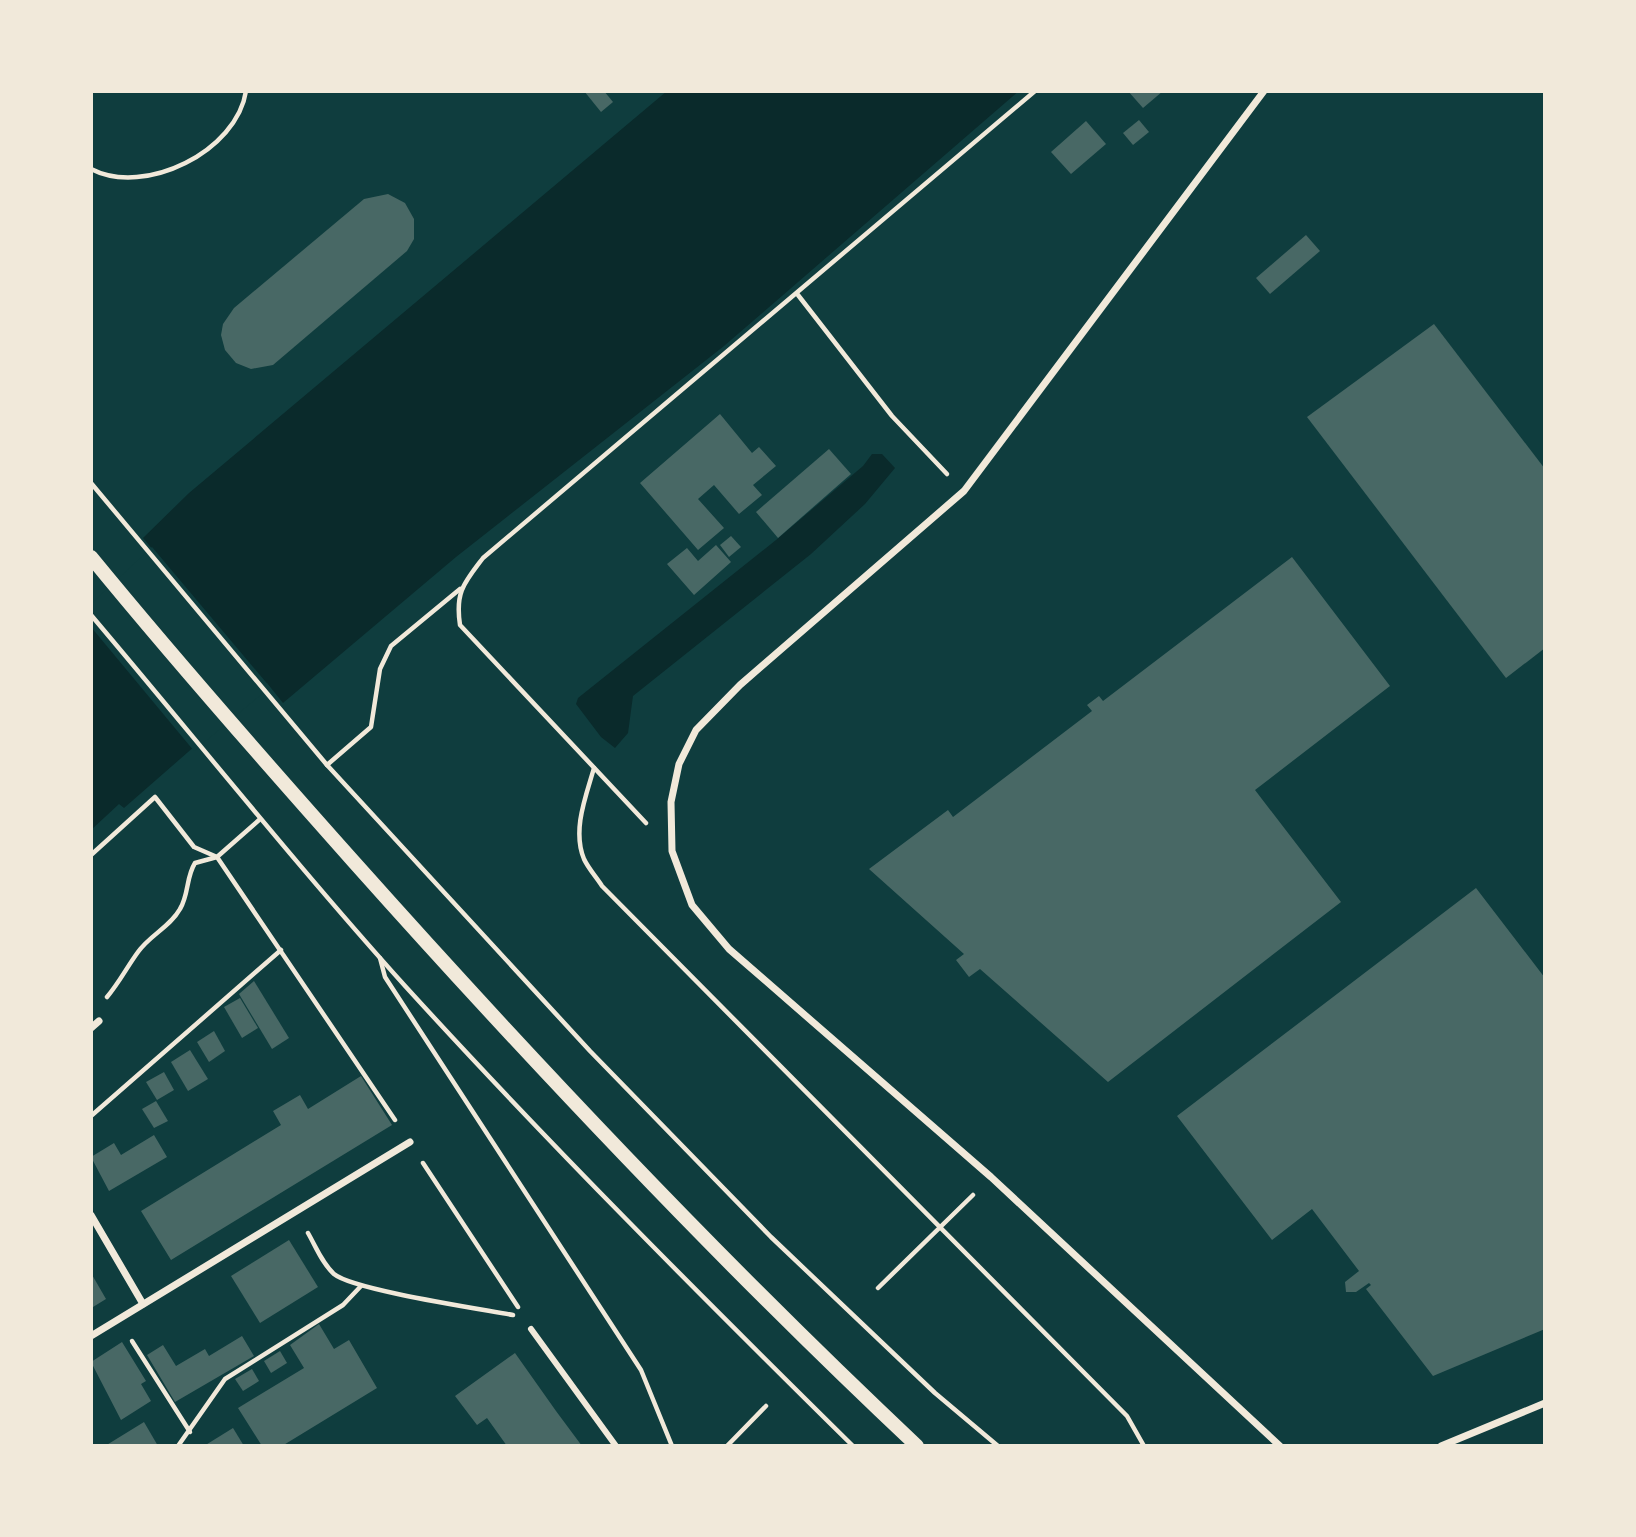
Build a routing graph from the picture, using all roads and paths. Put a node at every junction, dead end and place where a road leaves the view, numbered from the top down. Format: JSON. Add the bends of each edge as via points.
{"nodes":[{"id":1,"x":246,"y":91,"type":"edge"},
{"id":2,"x":1035,"y":91,"type":"edge"},
{"id":3,"x":1264,"y":91,"type":"edge"},
{"id":4,"x":91,"y":169,"type":"edge"},
{"id":5,"x":798,"y":295,"type":"junction"},
{"id":6,"x":91,"y":483,"type":"edge"},
{"id":7,"x":964,"y":491,"type":"junction"},
{"id":8,"x":91,"y":557,"type":"edge"},
{"id":9,"x":460,"y":589,"type":"junction"},
{"id":10,"x":91,"y":615,"type":"edge"},
{"id":11,"x":327,"y":765,"type":"junction"},
{"id":12,"x":594,"y":768,"type":"junction"},
{"id":13,"x":259,"y":820,"type":"junction"},
{"id":14,"x":672,"y":851,"type":"junction"},
{"id":15,"x":91,"y":855,"type":"edge"},
{"id":16,"x":217,"y":858,"type":"junction"},
{"id":17,"x":281,"y":950,"type":"junction"},
{"id":18,"x":379,"y":954,"type":"junction"},
{"id":19,"x":99,"y":1021,"type":"joint"},
{"id":20,"x":91,"y":1028,"type":"edge"},
{"id":21,"x":91,"y":1116,"type":"edge"},
{"id":22,"x":410,"y":1142,"type":"junction"},
{"id":23,"x":991,"y":1177,"type":"junction"},
{"id":24,"x":296,"y":1211,"type":"junction"},
{"id":25,"x":91,"y":1215,"type":"edge"},
{"id":26,"x":940,"y":1226,"type":"junction"},
{"id":27,"x":361,"y":1286,"type":"junction"},
{"id":28,"x":878,"y":1289,"type":"dead end"},
{"id":29,"x":143,"y":1304,"type":"junction"},
{"id":30,"x":118,"y":1320,"type":"junction"},
{"id":31,"x":531,"y":1329,"type":"dead end"},
{"id":32,"x":91,"y":1336,"type":"edge"},
{"id":33,"x":1545,"y":1403,"type":"edge"},
{"id":34,"x":766,"y":1406,"type":"dead end"},
{"id":35,"x":190,"y":1433,"type":"junction"},
{"id":36,"x":178,"y":1446,"type":"edge"},
{"id":37,"x":616,"y":1446,"type":"edge"},
{"id":38,"x":672,"y":1446,"type":"edge"},
{"id":39,"x":727,"y":1446,"type":"edge"},
{"id":40,"x":853,"y":1446,"type":"edge"},
{"id":41,"x":917,"y":1446,"type":"edge"},
{"id":42,"x":998,"y":1446,"type":"edge"},
{"id":43,"x":1144,"y":1446,"type":"edge"},
{"id":44,"x":1280,"y":1446,"type":"edge"},
{"id":45,"x":1441,"y":1446,"type":"edge"}],
"edges":[{"from":1,"to":4,"type":"path","via":[[229,127],[190,164],[141,178]]},
{"from":2,"to":5,"type":"path"},
{"from":3,"to":7,"type":"street"},
{"from":5,"to":7,"type":"path","via":[[892,416]]},
{"from":5,"to":9,"type":"path","via":[[483,558]]},
{"from":6,"to":11,"type":"path"},
{"from":7,"to":14,"type":"street","via":[[740,685],[696,730],[679,764],[671,802]]},
{"from":8,"to":41,"type":"main road","via":[[229,722],[517,1045],[806,1341]]},
{"from":9,"to":11,"type":"path","via":[[391,646],[380,669],[371,727]]},
{"from":9,"to":12,"type":"path","via":[[460,625]]},
{"from":10,"to":13,"type":"path"},
{"from":11,"to":42,"type":"path","via":[[590,1051],[762,1228],[935,1393]]},
{"from":12,"to":14,"type":"path"},
{"from":12,"to":26,"type":"path","via":[[580,816],[581,835],[584,858],[602,886]]},
{"from":13,"to":16,"type":"path"},
{"from":13,"to":18,"type":"path"},
{"from":14,"to":23,"type":"street","via":[[692,905],[729,949]]},
{"from":15,"to":16,"type":"path","via":[[155,797],[194,847]]},
{"from":16,"to":17,"type":"path"},
{"from":16,"to":19,"type":"path","via":[[195,863],[183,905],[139,951],[107,996]]},
{"from":17,"to":21,"type":"path"},
{"from":17,"to":22,"type":"path"},
{"from":18,"to":38,"type":"path","via":[[385,977],[641,1370]]},
{"from":18,"to":40,"type":"path","via":[[633,1229]]},
{"from":19,"to":20,"type":"street"},
{"from":22,"to":24,"type":"street"},
{"from":22,"to":27,"type":"path","via":[[524,1317]]},
{"from":23,"to":26,"type":"path"},
{"from":23,"to":44,"type":"street"},
{"from":24,"to":27,"type":"path","via":[[336,1276]]},
{"from":24,"to":29,"type":"street"},
{"from":25,"to":29,"type":"street"},
{"from":26,"to":28,"type":"path"},
{"from":26,"to":43,"type":"path","via":[[1127,1416]]},
{"from":27,"to":35,"type":"path","via":[[343,1304],[225,1379]]},
{"from":29,"to":30,"type":"street"},
{"from":30,"to":32,"type":"street"},
{"from":30,"to":35,"type":"path"},
{"from":31,"to":37,"type":"street"},
{"from":33,"to":45,"type":"street"},
{"from":34,"to":39,"type":"path"},
{"from":35,"to":36,"type":"path"}]}
